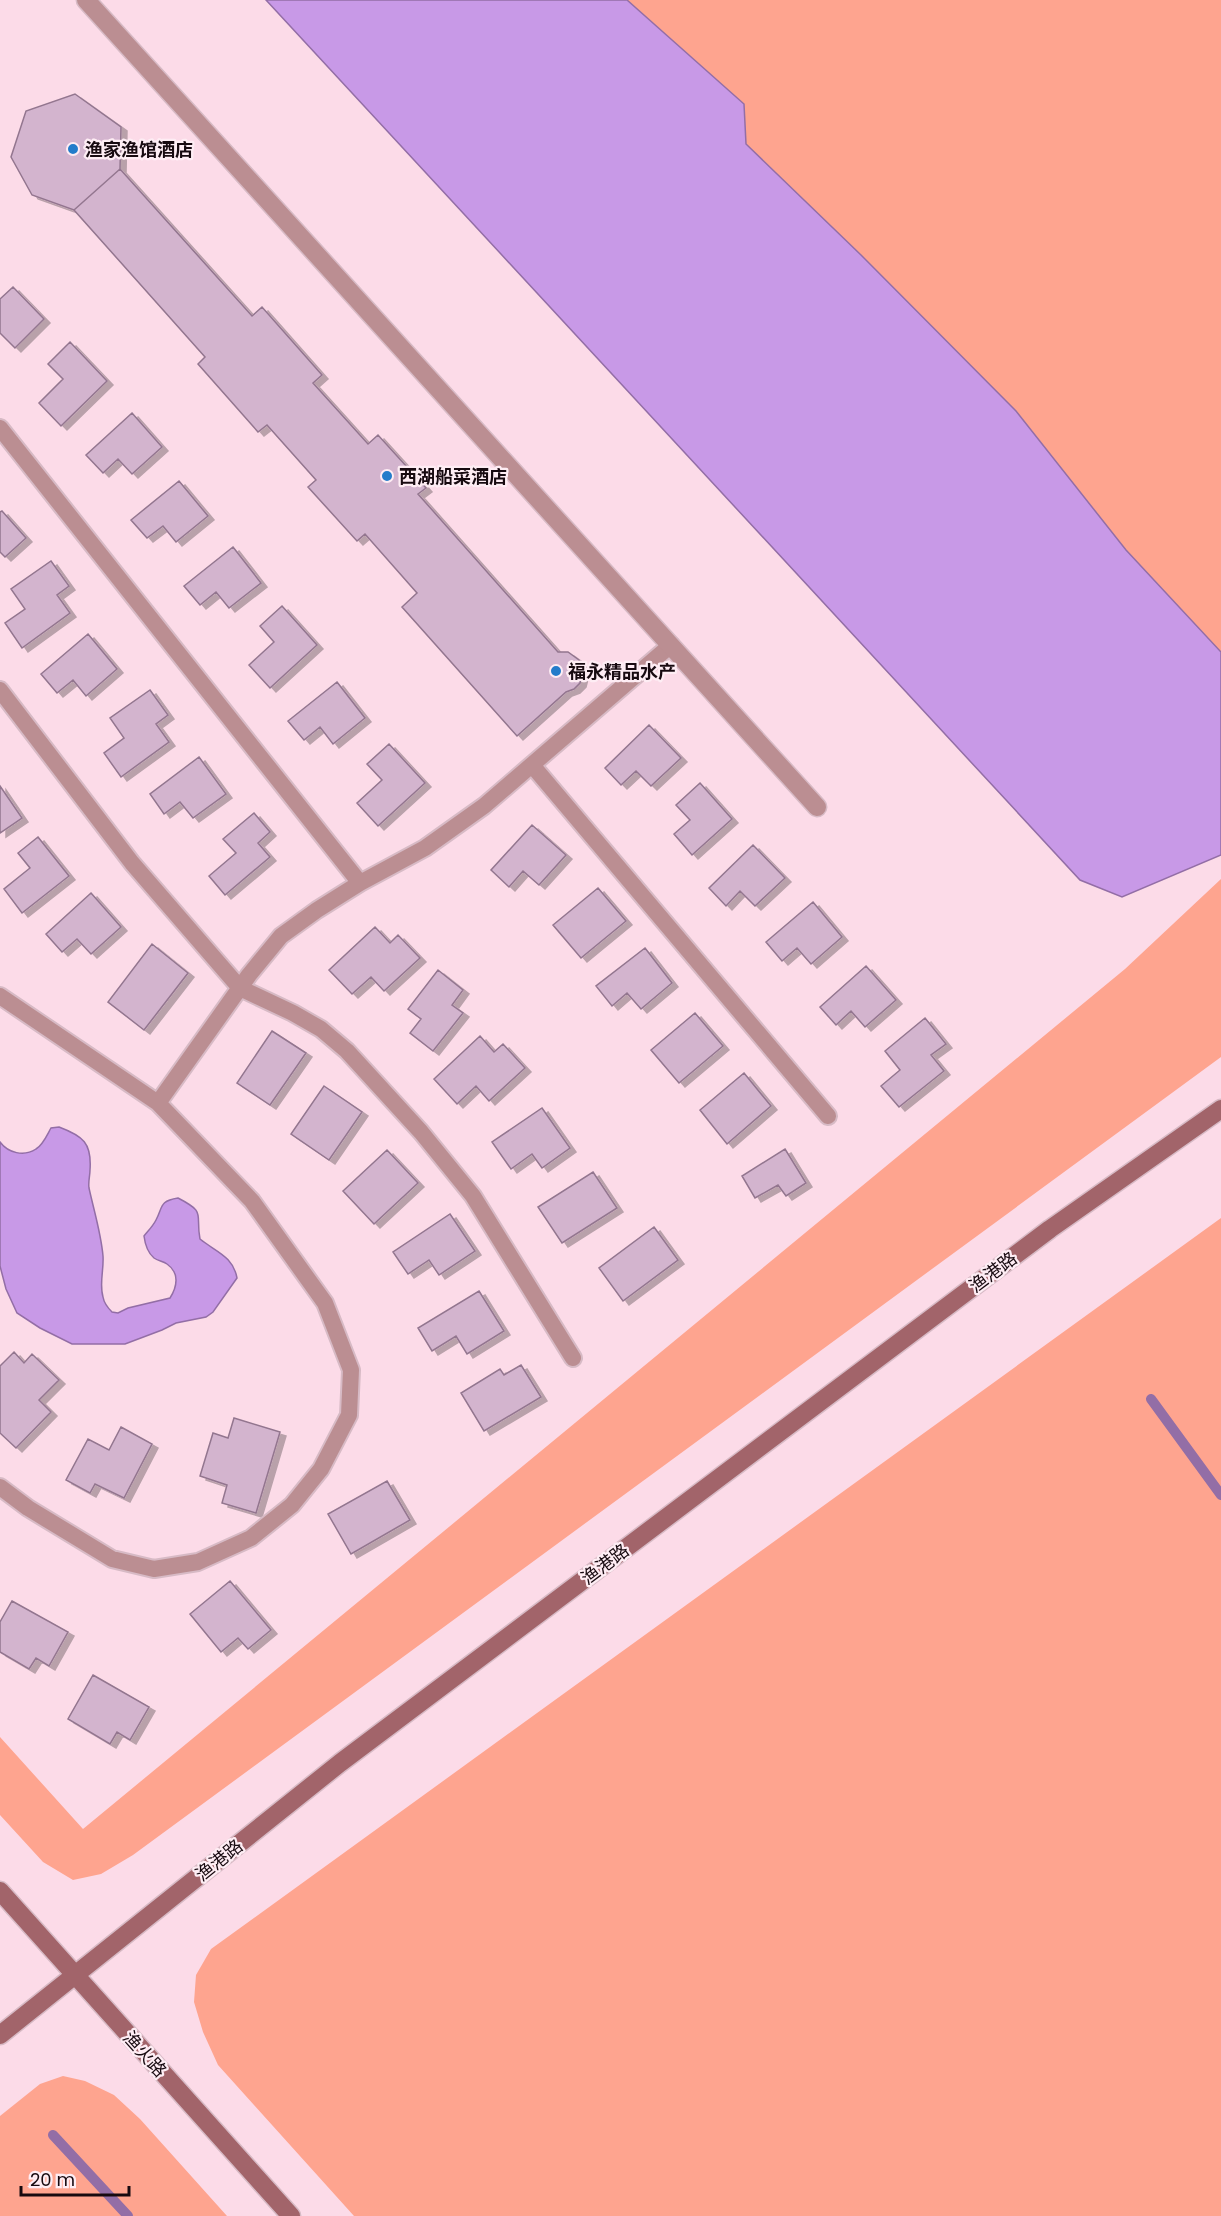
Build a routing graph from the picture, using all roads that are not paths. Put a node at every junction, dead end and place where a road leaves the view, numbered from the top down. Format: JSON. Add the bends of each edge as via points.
{"nodes":[{"id":1,"x":86,"y":0,"type":"edge"},
{"id":2,"x":0,"y":428,"type":"edge"},
{"id":3,"x":671,"y":645,"type":"junction"},
{"id":4,"x":0,"y":690,"type":"edge"},
{"id":5,"x":532,"y":765,"type":"junction"},
{"id":6,"x":818,"y":807,"type":"dead end"},
{"id":7,"x":360,"y":883,"type":"junction"},
{"id":8,"x":240,"y":988,"type":"junction"},
{"id":9,"x":0,"y":996,"type":"edge"},
{"id":10,"x":158,"y":1103,"type":"junction"},
{"id":11,"x":1221,"y":1108,"type":"edge"},
{"id":12,"x":828,"y":1116,"type":"dead end"},
{"id":13,"x":573,"y":1358,"type":"dead end"},
{"id":14,"x":0,"y":1487,"type":"edge"},
{"id":15,"x":0,"y":1891,"type":"edge"},
{"id":16,"x":75,"y":1976,"type":"junction"},
{"id":17,"x":0,"y":2035,"type":"edge"},
{"id":18,"x":291,"y":2216,"type":"edge"}],
"edges":[{"from":1,"to":3,"type":"street"},
{"from":2,"to":7,"type":"lane"},
{"from":3,"to":5,"type":"lane"},
{"from":3,"to":6,"type":"street"},
{"from":4,"to":8,"type":"lane","via":[[132,863]]},
{"from":5,"to":7,"type":"lane","via":[[425,848]]},
{"from":5,"to":12,"type":"lane"},
{"from":7,"to":8,"type":"lane","via":[[281,936]]},
{"from":8,"to":10,"type":"lane"},
{"from":8,"to":13,"type":"lane","via":[[321,1029],[347,1051],[422,1132],[473,1196]]},
{"from":9,"to":10,"type":"lane"},
{"from":10,"to":14,"type":"lane","via":[[252,1201],[325,1303],[351,1370],[349,1415],[321,1469],[292,1505],[251,1538],[198,1562],[154,1569],[112,1559]]},
{"from":11,"to":16,"type":"street","name":"渔港路","via":[[1050,1229],[350,1756]]},
{"from":15,"to":16,"type":"street","name":"渔火路"},
{"from":16,"to":17,"type":"street","name":"渔港路"},
{"from":16,"to":18,"type":"street","name":"渔火路"}]}
